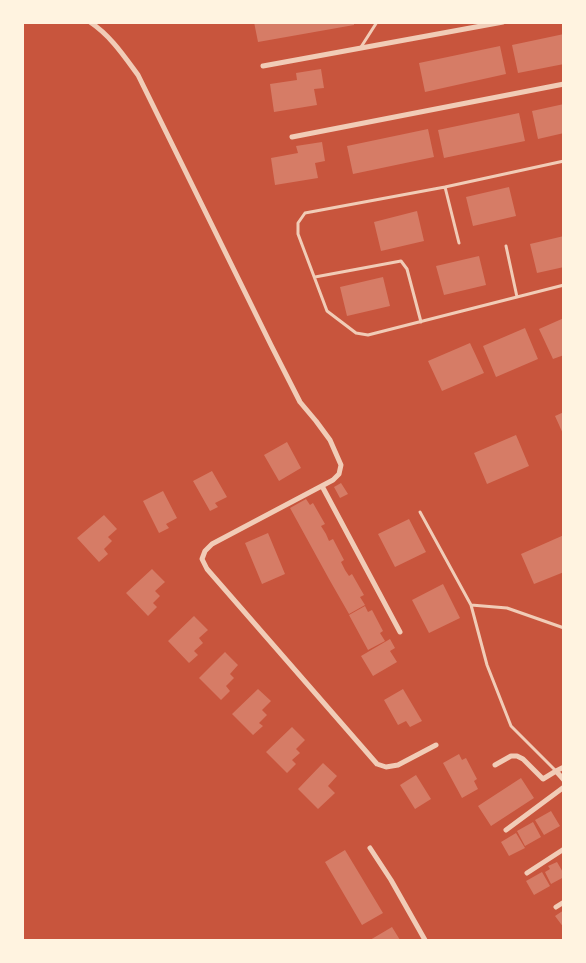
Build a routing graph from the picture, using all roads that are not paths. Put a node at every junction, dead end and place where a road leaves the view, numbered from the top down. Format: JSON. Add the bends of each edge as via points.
{"nodes":[{"id":1,"x":90,"y":22,"type":"edge"},
{"id":2,"x":377,"y":22,"type":"edge"},
{"id":3,"x":503,"y":22,"type":"edge"},
{"id":4,"x":360,"y":48,"type":"junction"},
{"id":5,"x":263,"y":66,"type":"dead end"},
{"id":6,"x":564,"y":84,"type":"edge"},
{"id":7,"x":292,"y":138,"type":"dead end"},
{"id":8,"x":564,"y":162,"type":"edge"},
{"id":9,"x":445,"y":187,"type":"junction"},
{"id":10,"x":459,"y":243,"type":"dead end"},
{"id":11,"x":506,"y":246,"type":"dead end"},
{"id":12,"x":315,"y":277,"type":"junction"},
{"id":13,"x":564,"y":285,"type":"edge"},
{"id":14,"x":517,"y":297,"type":"junction"},
{"id":15,"x":421,"y":322,"type":"junction"},
{"id":16,"x":322,"y":486,"type":"junction"},
{"id":17,"x":420,"y":512,"type":"dead end"},
{"id":18,"x":471,"y":604,"type":"junction"},
{"id":19,"x":564,"y":628,"type":"edge"},
{"id":20,"x":400,"y":632,"type":"dead end"},
{"id":21,"x":436,"y":745,"type":"dead end"},
{"id":22,"x":495,"y":765,"type":"dead end"},
{"id":23,"x":564,"y":767,"type":"edge"},
{"id":24,"x":556,"y":771,"type":"junction"},
{"id":25,"x":564,"y":780,"type":"edge"},
{"id":26,"x":564,"y":786,"type":"edge"},
{"id":27,"x":506,"y":830,"type":"dead end"},
{"id":28,"x":370,"y":848,"type":"dead end"},
{"id":29,"x":564,"y":849,"type":"edge"},
{"id":30,"x":527,"y":873,"type":"dead end"},
{"id":31,"x":564,"y":902,"type":"edge"},
{"id":32,"x":556,"y":907,"type":"dead end"},
{"id":33,"x":425,"y":940,"type":"edge"}],
"edges":[{"from":1,"to":16,"type":"street","via":[[117,46],[138,75],[300,402],[330,440],[341,465],[340,474]]},
{"from":2,"to":4,"type":"lane"},
{"from":3,"to":4,"type":"street"},
{"from":4,"to":5,"type":"street"},
{"from":6,"to":7,"type":"street"},
{"from":8,"to":9,"type":"lane"},
{"from":9,"to":10,"type":"lane"},
{"from":9,"to":12,"type":"lane","via":[[305,213],[298,223],[298,234]]},
{"from":11,"to":14,"type":"lane"},
{"from":12,"to":15,"type":"lane","via":[[327,312],[356,333],[368,335]]},
{"from":12,"to":15,"type":"lane","via":[[401,261],[407,269]]},
{"from":13,"to":14,"type":"lane"},
{"from":14,"to":15,"type":"lane"},
{"from":16,"to":20,"type":"street"},
{"from":16,"to":21,"type":"street","via":[[212,544],[202,559],[207,569],[378,764],[386,767],[398,765]]},
{"from":17,"to":18,"type":"lane"},
{"from":18,"to":19,"type":"lane","via":[[507,608]]},
{"from":18,"to":24,"type":"lane","via":[[487,666],[511,726]]},
{"from":22,"to":24,"type":"street","via":[[517,756],[543,778]]},
{"from":23,"to":24,"type":"street"},
{"from":24,"to":25,"type":"street"},
{"from":26,"to":27,"type":"street"},
{"from":28,"to":33,"type":"street"},
{"from":29,"to":30,"type":"street"},
{"from":31,"to":32,"type":"street"}]}
